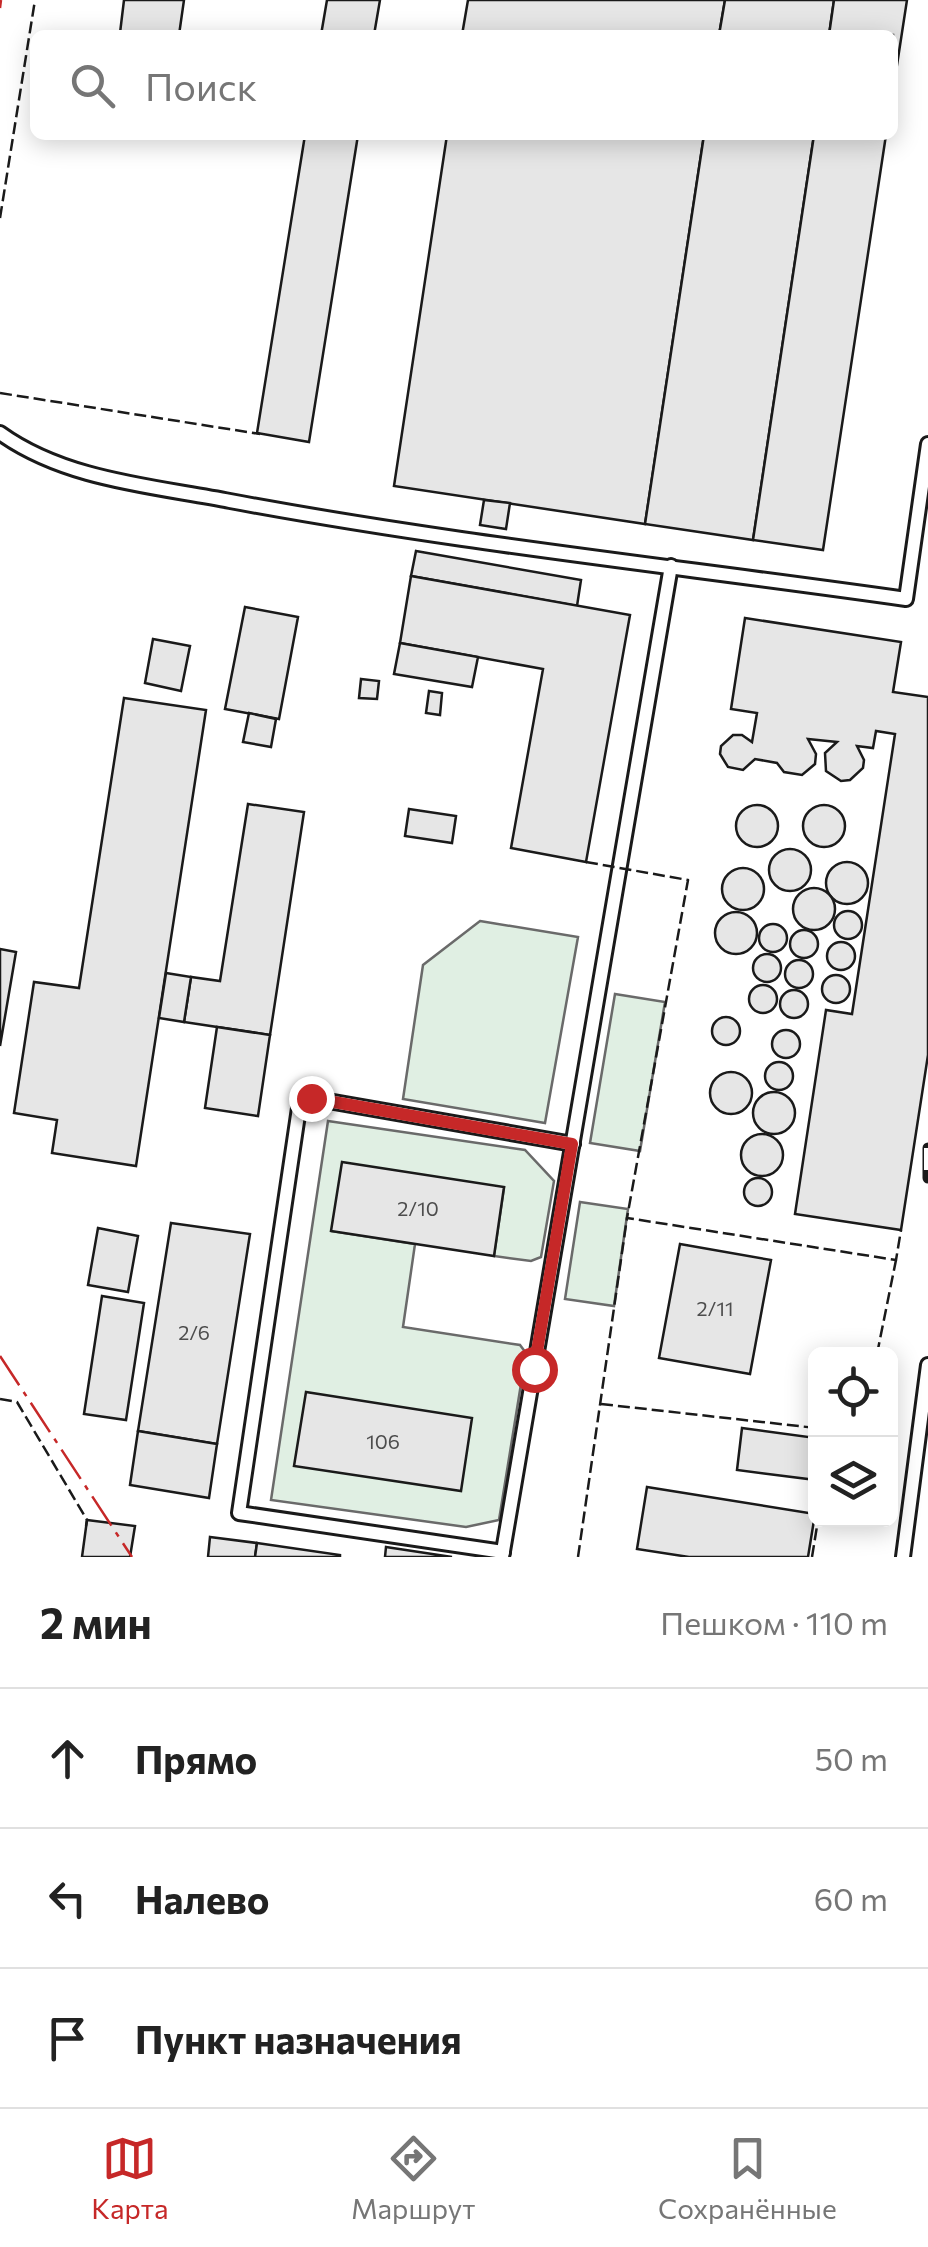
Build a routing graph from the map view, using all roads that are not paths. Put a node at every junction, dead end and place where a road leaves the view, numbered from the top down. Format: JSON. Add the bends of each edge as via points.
{"nodes":[{"id":1,"x":0,"y":433,"type":"edge"},
{"id":2,"x":928,"y":444,"type":"edge"},
{"id":3,"x":671,"y":566,"type":"junction"},
{"id":4,"x":572,"y":1144,"type":"junction"},
{"id":5,"x":928,"y":1365,"type":"edge"},
{"id":6,"x":502,"y":1554,"type":"edge"},
{"id":7,"x":903,"y":1557,"type":"edge"}],
"edges":[{"from":1,"to":3,"type":"lane","via":[[66,468],[176,491]]},
{"from":2,"to":3,"type":"lane","via":[[906,598]]},
{"from":3,"to":4,"type":"lane"},
{"from":4,"to":6,"type":"lane"},
{"from":4,"to":6,"type":"lane","via":[[311,1098],[299,1108],[239,1513]]},
{"from":5,"to":7,"type":"lane"}]}
